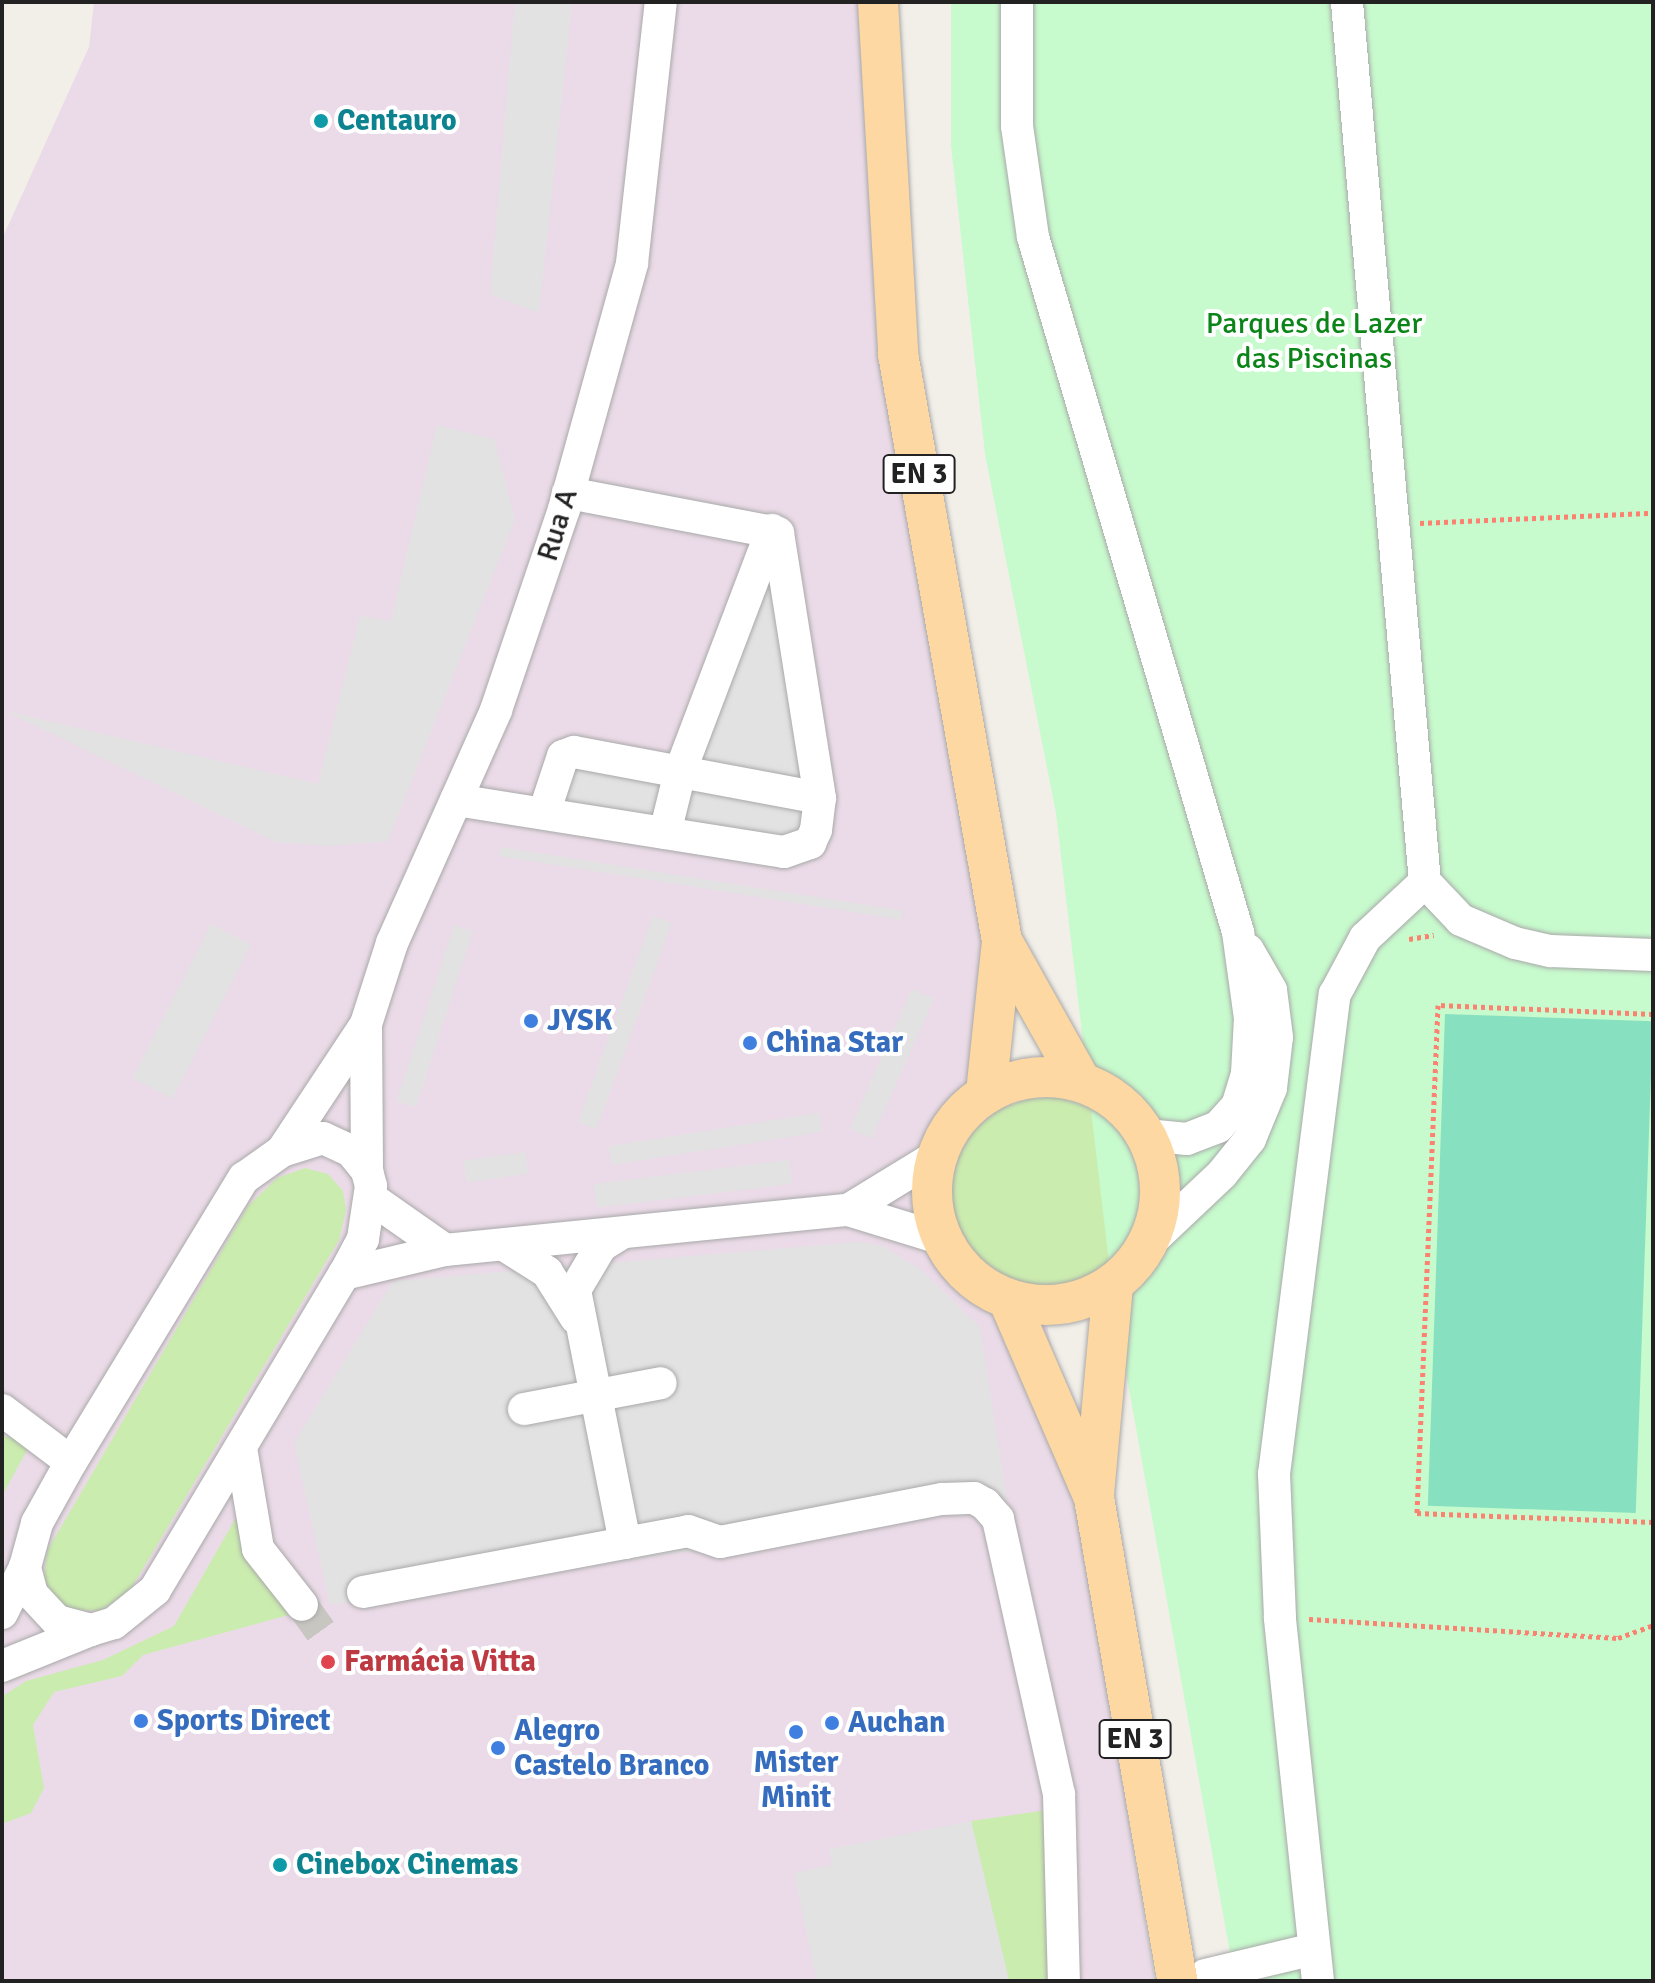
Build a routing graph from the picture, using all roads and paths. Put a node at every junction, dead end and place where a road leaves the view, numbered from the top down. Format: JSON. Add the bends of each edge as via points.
{"nodes":[{"id":1,"x":661,"y":2,"type":"edge"},
{"id":2,"x":878,"y":2,"type":"edge"},
{"id":3,"x":1017,"y":2,"type":"edge"},
{"id":4,"x":1347,"y":2,"type":"edge"},
{"id":5,"x":568,"y":493,"type":"junction"},
{"id":6,"x":1653,"y":513,"type":"edge"},
{"id":7,"x":1391,"y":524,"type":"junction"},
{"id":8,"x":772,"y":530,"type":"junction"},
{"id":9,"x":680,"y":772,"type":"junction"},
{"id":10,"x":820,"y":798,"type":"junction"},
{"id":11,"x":456,"y":800,"type":"junction"},
{"id":12,"x":544,"y":813,"type":"junction"},
{"id":13,"x":665,"y":833,"type":"junction"},
{"id":14,"x":1425,"y":882,"type":"junction"},
{"id":15,"x":1238,"y":932,"type":"junction"},
{"id":16,"x":1448,"y":936,"type":"dead end"},
{"id":17,"x":1403,"y":940,"type":"dead end"},
{"id":18,"x":1002,"y":941,"type":"junction"},
{"id":19,"x":1653,"y":955,"type":"edge"},
{"id":20,"x":1653,"y":1014,"type":"edge"},
{"id":21,"x":366,"y":1024,"type":"junction"},
{"id":22,"x":1081,"y":1082,"type":"junction"},
{"id":23,"x":986,"y":1094,"type":"junction"},
{"id":24,"x":1146,"y":1135,"type":"junction"},
{"id":25,"x":282,"y":1151,"type":"junction"},
{"id":26,"x":938,"y":1155,"type":"junction"},
{"id":27,"x":369,"y":1184,"type":"junction"},
{"id":28,"x":848,"y":1210,"type":"junction"},
{"id":29,"x":622,"y":1233,"type":"junction"},
{"id":30,"x":942,"y":1239,"type":"junction"},
{"id":31,"x":1149,"y":1243,"type":"junction"},
{"id":32,"x":504,"y":1245,"type":"junction"},
{"id":33,"x":445,"y":1250,"type":"junction"},
{"id":34,"x":344,"y":1274,"type":"junction"},
{"id":35,"x":1113,"y":1284,"type":"junction"},
{"id":36,"x":1008,"y":1299,"type":"junction"},
{"id":37,"x":576,"y":1318,"type":"junction"},
{"id":38,"x":661,"y":1383,"type":"dead end"},
{"id":39,"x":594,"y":1396,"type":"junction"},
{"id":40,"x":524,"y":1409,"type":"dead end"},
{"id":41,"x":2,"y":1410,"type":"edge"},
{"id":42,"x":241,"y":1448,"type":"junction"},
{"id":43,"x":71,"y":1462,"type":"junction"},
{"id":44,"x":1094,"y":1498,"type":"junction"},
{"id":45,"x":1653,"y":1522,"type":"edge"},
{"id":46,"x":625,"y":1543,"type":"junction"},
{"id":47,"x":18,"y":1553,"type":"edge"},
{"id":48,"x":363,"y":1592,"type":"dead end"},
{"id":49,"x":302,"y":1605,"type":"tunnel mouth"},
{"id":50,"x":2,"y":1613,"type":"edge"},
{"id":51,"x":1280,"y":1617,"type":"junction"},
{"id":52,"x":1653,"y":1625,"type":"edge"},
{"id":53,"x":91,"y":1630,"type":"junction"},
{"id":54,"x":2,"y":1666,"type":"edge"},
{"id":55,"x":1314,"y":1949,"type":"junction"},
{"id":56,"x":1191,"y":1978,"type":"edge"},
{"id":57,"x":1064,"y":1981,"type":"edge"},
{"id":58,"x":1318,"y":1981,"type":"edge"}],
"edges":[{"from":1,"to":5,"type":"street","name":"Rua A","via":[[632,263]]},
{"from":2,"to":18,"type":"main road","number":"EN 3","via":[[898,354]]},
{"from":3,"to":15,"type":"street","via":[[1017,126],[1033,237]]},
{"from":4,"to":7,"type":"street"},
{"from":5,"to":8,"type":"street"},
{"from":5,"to":11,"type":"street","name":"Rua A","via":[[496,710]]},
{"from":6,"to":7,"type":"path"},
{"from":7,"to":14,"type":"street"},
{"from":8,"to":9,"type":"street"},
{"from":8,"to":10,"type":"street","via":[[783,541]]},
{"from":9,"to":10,"type":"street"},
{"from":9,"to":12,"type":"street","via":[[574,752],[563,756]]},
{"from":9,"to":13,"type":"street"},
{"from":10,"to":13,"type":"street","via":[[816,830],[800,850]]},
{"from":11,"to":12,"type":"street"},
{"from":11,"to":21,"type":"street","name":"Rua A","via":[[392,943]]},
{"from":12,"to":13,"type":"street"},
{"from":14,"to":19,"type":"street","via":[[1461,920],[1515,943],[1551,951]]},
{"from":14,"to":51,"type":"street","via":[[1365,938],[1335,994],[1274,1474]]},
{"from":15,"to":24,"type":"street","via":[[1250,1018],[1247,1074],[1237,1106],[1218,1127],[1187,1139]]},
{"from":15,"to":31,"type":"street","via":[[1271,990],[1277,1037],[1271,1088],[1250,1139],[1222,1174]]},
{"from":16,"to":17,"type":"path"},
{"from":18,"to":22,"type":"main road","number":"EN 3"},
{"from":18,"to":23,"type":"main road","number":"EN 3"},
{"from":20,"to":45,"type":"path","via":[[1438,1005],[1417,1513]]},
{"from":21,"to":25,"type":"street","name":"Rua A"},
{"from":21,"to":27,"type":"street","name":"Rua A"},
{"from":22,"to":23,"type":"main road","number":"EN 3","via":[[1049,1077],[1016,1081]]},
{"from":22,"to":24,"type":"main road","number":"EN 3","via":[[1130,1112]]},
{"from":23,"to":26,"type":"main road","number":"EN 3","via":[[956,1120]]},
{"from":24,"to":31,"type":"main road","number":"EN 3","via":[[1161,1189]]},
{"from":25,"to":27,"type":"street","via":[[323,1138],[351,1151]]},
{"from":25,"to":43,"type":"street","via":[[244,1178],[224,1204]]},
{"from":26,"to":28,"type":"street"},
{"from":26,"to":30,"type":"main road","number":"EN 3","via":[[933,1211]]},
{"from":27,"to":33,"type":"street"},
{"from":27,"to":34,"type":"street","name":"Rua A","via":[[363,1239]]},
{"from":28,"to":29,"type":"street"},
{"from":28,"to":30,"type":"street"},
{"from":29,"to":32,"type":"street"},
{"from":29,"to":37,"type":"street","via":[[601,1246],[584,1269],[575,1290]]},
{"from":30,"to":36,"type":"main road","number":"EN 3","via":[[981,1285]]},
{"from":31,"to":35,"type":"main road","number":"EN 3"},
{"from":32,"to":33,"type":"street"},
{"from":32,"to":37,"type":"street","via":[[547,1272]]},
{"from":33,"to":34,"type":"street"},
{"from":34,"to":42,"type":"street","name":"Rua A"},
{"from":35,"to":36,"type":"main road","number":"EN 3","via":[[1062,1304]]},
{"from":35,"to":44,"type":"main road","number":"EN 3"},
{"from":36,"to":44,"type":"main road","number":"EN 3"},
{"from":37,"to":39,"type":"street"},
{"from":38,"to":39,"type":"street"},
{"from":39,"to":40,"type":"street"},
{"from":39,"to":46,"type":"street"},
{"from":41,"to":43,"type":"street"},
{"from":42,"to":49,"type":"street","via":[[258,1549]]},
{"from":42,"to":53,"type":"street","name":"Rua A","via":[[155,1590],[134,1611]]},
{"from":43,"to":47,"type":"street"},
{"from":44,"to":56,"type":"main road","number":"EN 3"},
{"from":46,"to":48,"type":"street"},
{"from":46,"to":57,"type":"street","via":[[688,1531],[720,1542],[942,1499],[974,1498],[998,1519],[1059,1794]]},
{"from":47,"to":50,"type":"street"},
{"from":47,"to":53,"type":"street","via":[[32,1594],[44,1610],[57,1621]]},
{"from":51,"to":52,"type":"path","via":[[1618,1638]]},
{"from":51,"to":55,"type":"street"},
{"from":53,"to":54,"type":"street"},
{"from":55,"to":56,"type":"street"},
{"from":55,"to":58,"type":"street"}]}
